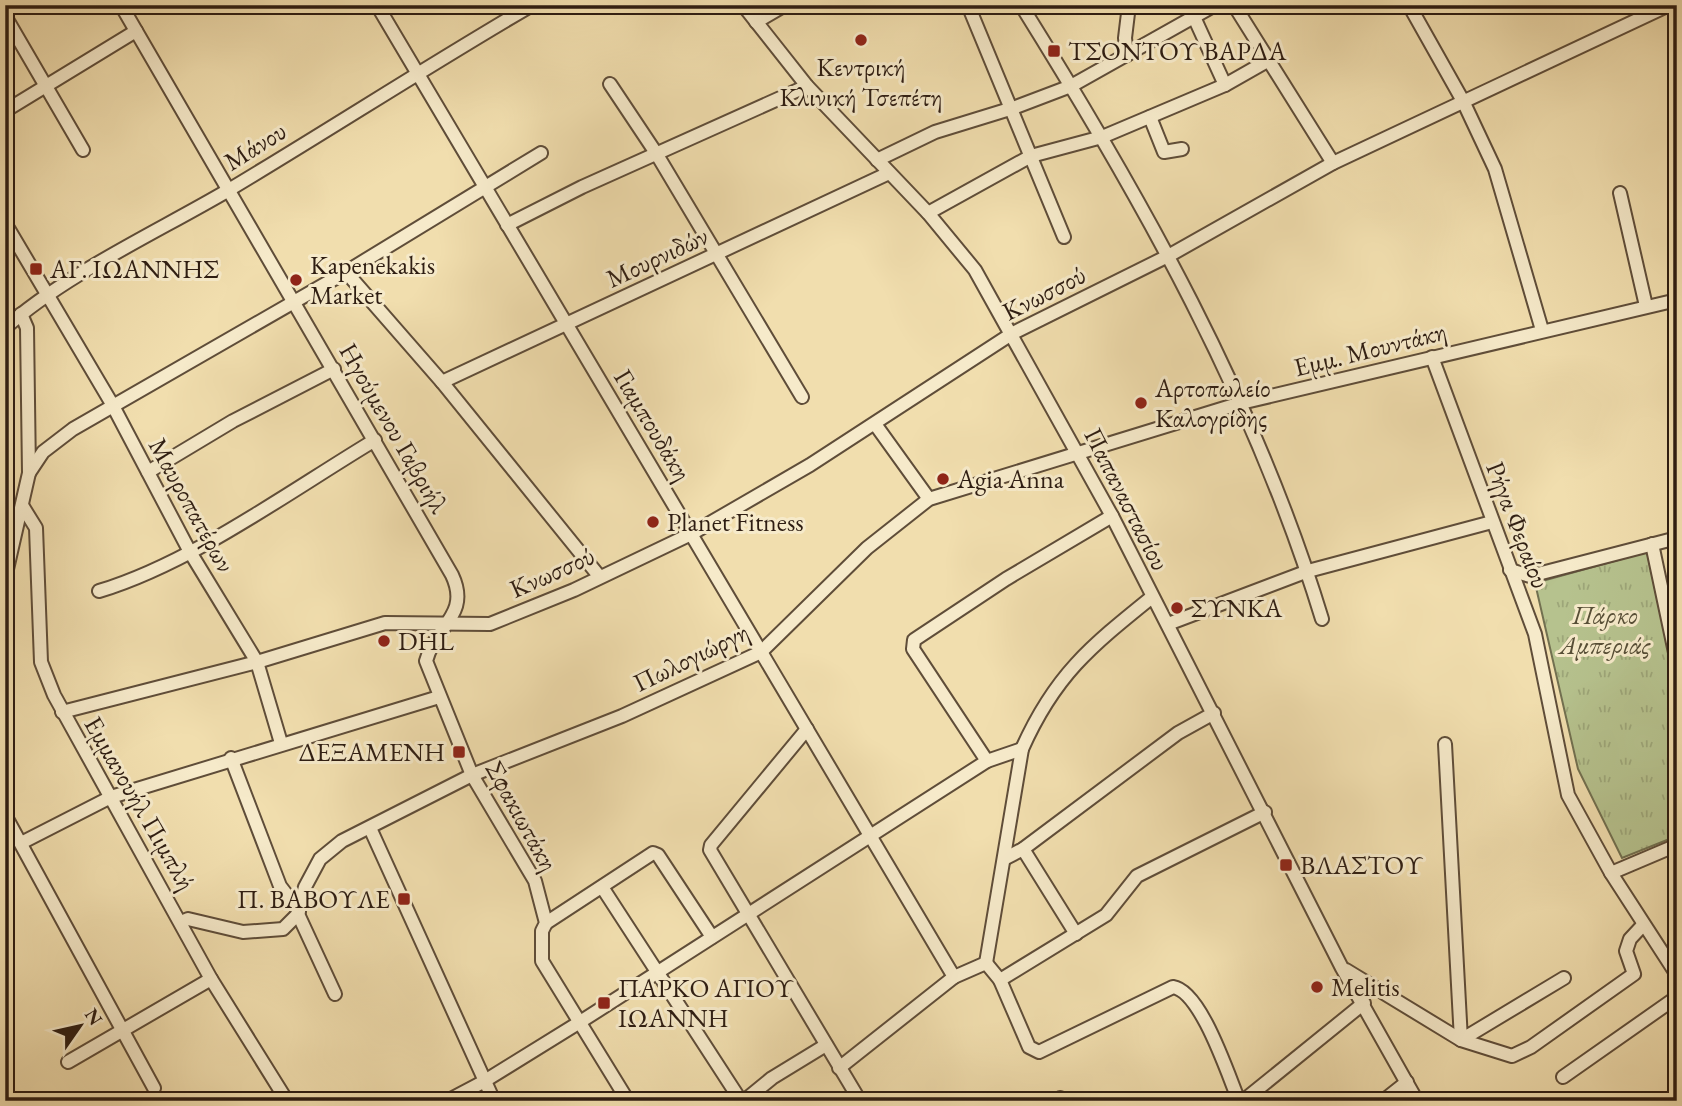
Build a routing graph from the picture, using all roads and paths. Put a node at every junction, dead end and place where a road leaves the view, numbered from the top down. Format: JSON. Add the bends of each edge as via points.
{"nodes":[{"id":1,"x":121,"y":5,"type":"edge"},
{"id":2,"x":531,"y":5,"type":"edge"},
{"id":3,"x":743,"y":5,"type":"edge"},
{"id":4,"x":785,"y":5,"type":"edge"},
{"id":5,"x":968,"y":5,"type":"edge"},
{"id":6,"x":1021,"y":5,"type":"edge"},
{"id":7,"x":1129,"y":5,"type":"edge"},
{"id":8,"x":1215,"y":5,"type":"edge"},
{"id":9,"x":1234,"y":5,"type":"edge"},
{"id":10,"x":1409,"y":5,"type":"edge"},
{"id":11,"x":1669,"y":5,"type":"edge"},
{"id":12,"x":383,"y":8,"type":"edge"},
{"id":13,"x":5,"y":16,"type":"edge"},
{"id":14,"x":1194,"y":17,"type":"junction"},
{"id":15,"x":756,"y":22,"type":"junction"},
{"id":16,"x":136,"y":31,"type":"junction"},
{"id":17,"x":1127,"y":55,"type":"junction"},
{"id":18,"x":1269,"y":60,"type":"junction"},
{"id":19,"x":416,"y":72,"type":"junction"},
{"id":20,"x":610,"y":84,"type":"dead end"},
{"id":21,"x":46,"y":85,"type":"junction"},
{"id":22,"x":1225,"y":85,"type":"junction"},
{"id":23,"x":807,"y":86,"type":"junction"},
{"id":24,"x":1071,"y":86,"type":"junction"},
{"id":25,"x":1463,"y":101,"type":"junction"},
{"id":26,"x":1013,"y":108,"type":"junction"},
{"id":27,"x":5,"y":111,"type":"edge"},
{"id":28,"x":1150,"y":117,"type":"junction"},
{"id":29,"x":1101,"y":137,"type":"junction"},
{"id":30,"x":1182,"y":149,"type":"dead end"},
{"id":31,"x":83,"y":150,"type":"dead end"},
{"id":32,"x":541,"y":153,"type":"dead end"},
{"id":33,"x":656,"y":153,"type":"junction"},
{"id":34,"x":1031,"y":156,"type":"junction"},
{"id":35,"x":877,"y":160,"type":"junction"},
{"id":36,"x":1333,"y":163,"type":"junction"},
{"id":37,"x":889,"y":173,"type":"junction"},
{"id":38,"x":484,"y":186,"type":"junction"},
{"id":39,"x":230,"y":189,"type":"junction"},
{"id":40,"x":1620,"y":192,"type":"dead end"},
{"id":41,"x":928,"y":213,"type":"junction"},
{"id":42,"x":5,"y":223,"type":"edge"},
{"id":43,"x":508,"y":225,"type":"junction"},
{"id":44,"x":1065,"y":237,"type":"dead end"},
{"id":45,"x":1170,"y":255,"type":"junction"},
{"id":46,"x":716,"y":256,"type":"junction"},
{"id":47,"x":346,"y":272,"type":"junction"},
{"id":48,"x":49,"y":295,"type":"junction"},
{"id":49,"x":295,"y":300,"type":"junction"},
{"id":50,"x":1677,"y":300,"type":"edge"},
{"id":51,"x":1646,"y":306,"type":"junction"},
{"id":52,"x":20,"y":314,"type":"junction"},
{"id":53,"x":566,"y":324,"type":"junction"},
{"id":54,"x":5,"y":328,"type":"edge"},
{"id":55,"x":1542,"y":330,"type":"junction"},
{"id":56,"x":1013,"y":333,"type":"junction"},
{"id":57,"x":1432,"y":357,"type":"junction"},
{"id":58,"x":334,"y":369,"type":"junction"},
{"id":59,"x":442,"y":382,"type":"junction"},
{"id":60,"x":802,"y":397,"type":"dead end"},
{"id":61,"x":112,"y":404,"type":"junction"},
{"id":62,"x":1241,"y":404,"type":"junction"},
{"id":63,"x":875,"y":424,"type":"junction"},
{"id":64,"x":375,"y":440,"type":"junction"},
{"id":65,"x":1077,"y":452,"type":"junction"},
{"id":66,"x":148,"y":472,"type":"junction"},
{"id":67,"x":29,"y":473,"type":"junction"},
{"id":68,"x":929,"y":499,"type":"junction"},
{"id":69,"x":23,"y":507,"type":"junction"},
{"id":70,"x":1112,"y":516,"type":"junction"},
{"id":71,"x":1492,"y":522,"type":"junction"},
{"id":72,"x":691,"y":534,"type":"junction"},
{"id":73,"x":1677,"y":538,"type":"edge"},
{"id":74,"x":1652,"y":544,"type":"junction"},
{"id":75,"x":190,"y":552,"type":"junction"},
{"id":76,"x":1510,"y":569,"type":"junction"},
{"id":77,"x":1308,"y":571,"type":"junction"},
{"id":78,"x":598,"y":576,"type":"junction"},
{"id":79,"x":5,"y":578,"type":"edge"},
{"id":80,"x":99,"y":591,"type":"dead end"},
{"id":81,"x":1152,"y":597,"type":"junction"},
{"id":82,"x":1322,"y":619,"type":"dead end"},
{"id":83,"x":447,"y":624,"type":"junction"},
{"id":84,"x":1168,"y":624,"type":"junction"},
{"id":85,"x":761,"y":652,"type":"junction"},
{"id":86,"x":257,"y":662,"type":"junction"},
{"id":87,"x":1677,"y":662,"type":"edge"},
{"id":88,"x":439,"y":697,"type":"junction"},
{"id":89,"x":62,"y":712,"type":"junction"},
{"id":90,"x":1214,"y":713,"type":"junction"},
{"id":91,"x":807,"y":729,"type":"junction"},
{"id":92,"x":281,"y":743,"type":"junction"},
{"id":93,"x":1445,"y":744,"type":"dead end"},
{"id":94,"x":1023,"y":749,"type":"junction"},
{"id":95,"x":231,"y":758,"type":"junction"},
{"id":96,"x":987,"y":761,"type":"junction"},
{"id":97,"x":472,"y":775,"type":"junction"},
{"id":98,"x":111,"y":797,"type":"junction"},
{"id":99,"x":1265,"y":812,"type":"junction"},
{"id":100,"x":5,"y":814,"type":"edge"},
{"id":101,"x":370,"y":828,"type":"junction"},
{"id":102,"x":870,"y":835,"type":"junction"},
{"id":103,"x":21,"y":843,"type":"junction"},
{"id":104,"x":1677,"y":845,"type":"edge"},
{"id":105,"x":1023,"y":849,"type":"junction"},
{"id":106,"x":1004,"y":859,"type":"junction"},
{"id":107,"x":1611,"y":873,"type":"junction"},
{"id":108,"x":602,"y":887,"type":"junction"},
{"id":109,"x":298,"y":912,"type":"junction"},
{"id":110,"x":749,"y":914,"type":"junction"},
{"id":111,"x":181,"y":922,"type":"junction"},
{"id":112,"x":546,"y":923,"type":"junction"},
{"id":113,"x":1643,"y":925,"type":"junction"},
{"id":114,"x":1076,"y":933,"type":"junction"},
{"id":115,"x":712,"y":937,"type":"junction"},
{"id":116,"x":986,"y":963,"type":"junction"},
{"id":117,"x":1342,"y":968,"type":"junction"},
{"id":118,"x":656,"y":972,"type":"junction"},
{"id":119,"x":1677,"y":975,"type":"edge"},
{"id":120,"x":954,"y":977,"type":"junction"},
{"id":121,"x":1564,"y":978,"type":"dead end"},
{"id":122,"x":211,"y":979,"type":"junction"},
{"id":123,"x":1000,"y":980,"type":"junction"},
{"id":124,"x":335,"y":994,"type":"dead end"},
{"id":125,"x":1677,"y":998,"type":"edge"},
{"id":126,"x":1364,"y":1003,"type":"junction"},
{"id":127,"x":580,"y":1022,"type":"junction"},
{"id":128,"x":124,"y":1030,"type":"junction"},
{"id":129,"x":1461,"y":1040,"type":"junction"},
{"id":130,"x":826,"y":1045,"type":"junction"},
{"id":131,"x":68,"y":1062,"type":"dead end"},
{"id":132,"x":839,"y":1068,"type":"junction"},
{"id":133,"x":1563,"y":1077,"type":"dead end"},
{"id":134,"x":483,"y":1082,"type":"junction"},
{"id":135,"x":1407,"y":1083,"type":"junction"},
{"id":136,"x":154,"y":1088,"type":"dead end"},
{"id":137,"x":287,"y":1101,"type":"edge"},
{"id":138,"x":447,"y":1101,"type":"edge"},
{"id":139,"x":494,"y":1101,"type":"edge"},
{"id":140,"x":628,"y":1101,"type":"edge"},
{"id":141,"x":743,"y":1101,"type":"edge"},
{"id":142,"x":860,"y":1101,"type":"edge"},
{"id":143,"x":1241,"y":1101,"type":"edge"},
{"id":144,"x":1383,"y":1101,"type":"edge"},
{"id":145,"x":1417,"y":1101,"type":"edge"}],
"edges":[{"from":1,"to":16,"type":"street","name":"Ηγούμενου Γαβριήλ"},
{"from":2,"to":19,"type":"street","name":"Μάνου"},
{"from":3,"to":15,"type":"street","name":"Παπαναστασίου"},
{"from":4,"to":15,"type":"street"},
{"from":5,"to":26,"type":"street"},
{"from":6,"to":24,"type":"street"},
{"from":7,"to":17,"type":"street"},
{"from":8,"to":14,"type":"street"},
{"from":9,"to":18,"type":"street"},
{"from":10,"to":25,"type":"street"},
{"from":11,"to":25,"type":"street","name":"Κνωσσού"},
{"from":12,"to":19,"type":"street","name":"Γιαμπουδάκη"},
{"from":13,"to":21,"type":"street"},
{"from":14,"to":17,"type":"street"},
{"from":14,"to":22,"type":"street"},
{"from":15,"to":23,"type":"street","name":"Παπαναστασίου"},
{"from":16,"to":21,"type":"street"},
{"from":16,"to":39,"type":"street","name":"Ηγούμενου Γαβριήλ"},
{"from":17,"to":24,"type":"street"},
{"from":18,"to":22,"type":"street"},
{"from":18,"to":36,"type":"street"},
{"from":19,"to":38,"type":"street","name":"Γιαμπουδάκη"},
{"from":19,"to":39,"type":"street","name":"Μάνου"},
{"from":20,"to":33,"type":"street"},
{"from":21,"to":27,"type":"street"},
{"from":21,"to":31,"type":"street"},
{"from":22,"to":28,"type":"street"},
{"from":23,"to":33,"type":"street"},
{"from":23,"to":35,"type":"street","name":"Παπαναστασίου"},
{"from":24,"to":26,"type":"street"},
{"from":24,"to":29,"type":"street"},
{"from":25,"to":36,"type":"street","name":"Κνωσσού"},
{"from":25,"to":55,"type":"street","via":[[1507,202]]},
{"from":26,"to":34,"type":"street"},
{"from":26,"to":35,"type":"street","via":[[935,132]]},
{"from":28,"to":29,"type":"street"},
{"from":28,"to":30,"type":"street","via":[[1164,152]]},
{"from":29,"to":34,"type":"street"},
{"from":29,"to":45,"type":"street"},
{"from":32,"to":38,"type":"street"},
{"from":33,"to":43,"type":"street"},
{"from":33,"to":46,"type":"street"},
{"from":34,"to":41,"type":"street"},
{"from":34,"to":44,"type":"street"},
{"from":35,"to":37,"type":"street","name":"Παπαναστασίου"},
{"from":36,"to":45,"type":"street","name":"Κνωσσού"},
{"from":37,"to":41,"type":"street","name":"Παπαναστασίου"},
{"from":37,"to":46,"type":"street","name":"Μουρνιδών"},
{"from":38,"to":43,"type":"street","name":"Γιαμπουδάκη"},
{"from":38,"to":47,"type":"street"},
{"from":39,"to":48,"type":"street","name":"Μάνου"},
{"from":39,"to":49,"type":"street","name":"Ηγούμενου Γαβριήλ"},
{"from":40,"to":51,"type":"street"},
{"from":41,"to":56,"type":"street","name":"Παπαναστασίου","via":[[975,270]]},
{"from":42,"to":48,"type":"street","name":"Μαυροπατέρων"},
{"from":43,"to":53,"type":"street","name":"Γιαμπουδάκη"},
{"from":45,"to":56,"type":"street","name":"Κνωσσού"},
{"from":45,"to":62,"type":"street"},
{"from":46,"to":53,"type":"street","name":"Μουρνιδών"},
{"from":46,"to":60,"type":"street"},
{"from":47,"to":49,"type":"street"},
{"from":47,"to":59,"type":"street"},
{"from":48,"to":52,"type":"street","name":"Μάνου"},
{"from":48,"to":61,"type":"street","name":"Μαυροπατέρων"},
{"from":49,"to":58,"type":"street","name":"Ηγούμενου Γαβριήλ"},
{"from":49,"to":61,"type":"street"},
{"from":50,"to":51,"type":"street","name":"Εμμ. Μουντάκη"},
{"from":51,"to":55,"type":"street","name":"Εμμ. Μουντάκη"},
{"from":52,"to":54,"type":"street","name":"Μάνου"},
{"from":52,"to":67,"type":"street","via":[[27,328]]},
{"from":53,"to":59,"type":"street","name":"Μουρνιδών"},
{"from":53,"to":72,"type":"street","name":"Γιαμπουδάκη"},
{"from":55,"to":57,"type":"street","name":"Εμμ. Μουντάκη"},
{"from":56,"to":63,"type":"street","name":"Κνωσσού"},
{"from":56,"to":65,"type":"street","name":"Παπαναστασίου"},
{"from":57,"to":62,"type":"street","name":"Εμμ. Μουντάκη"},
{"from":57,"to":71,"type":"street","name":"Ρήγα Φεραίου"},
{"from":58,"to":64,"type":"street","name":"Ηγούμενου Γαβριήλ"},
{"from":58,"to":66,"type":"street"},
{"from":59,"to":78,"type":"street"},
{"from":61,"to":66,"type":"street","name":"Μαυροπατέρων"},
{"from":61,"to":67,"type":"street","via":[[43,452]]},
{"from":62,"to":65,"type":"street","name":"Εμμ. Μουντάκη"},
{"from":62,"to":77,"type":"street"},
{"from":63,"to":68,"type":"street"},
{"from":63,"to":72,"type":"street","name":"Κνωσσού"},
{"from":64,"to":75,"type":"street"},
{"from":64,"to":83,"type":"street","name":"Ηγούμενου Γαβριήλ","via":[[458,587],[458,601]]},
{"from":65,"to":68,"type":"street","name":"Πωλογιώργη"},
{"from":65,"to":70,"type":"street","name":"Παπαναστασίου"},
{"from":66,"to":75,"type":"street","name":"Μαυροπατέρων"},
{"from":67,"to":69,"type":"street"},
{"from":68,"to":85,"type":"street","name":"Πωλογιώργη","via":[[867,548]]},
{"from":69,"to":79,"type":"street"},
{"from":69,"to":89,"type":"street","name":"Εµµανουήλ Πιµπλή","via":[[36,528],[41,662]]},
{"from":70,"to":81,"type":"street","name":"Παπαναστασίου"},
{"from":70,"to":96,"type":"street","via":[[914,640],[913,649]]},
{"from":71,"to":76,"type":"street","name":"Ρήγα Φεραίου"},
{"from":71,"to":77,"type":"street"},
{"from":72,"to":78,"type":"street","name":"Κνωσσού"},
{"from":72,"to":85,"type":"street","name":"Γιαμπουδάκη"},
{"from":73,"to":74,"type":"street"},
{"from":74,"to":76,"type":"street","via":[[1530,576]]},
{"from":74,"to":87,"type":"street"},
{"from":75,"to":80,"type":"street","via":[[140,579]]},
{"from":75,"to":86,"type":"street","name":"Μαυροπατέρων"},
{"from":76,"to":107,"type":"street","name":"Ρήγα Φεραίου","via":[[1535,634],[1568,795]]},
{"from":77,"to":82,"type":"street"},
{"from":77,"to":84,"type":"street"},
{"from":78,"to":83,"type":"street","name":"Κνωσσού","via":[[491,624]]},
{"from":81,"to":84,"type":"street","name":"Παπαναστασίου"},
{"from":81,"to":94,"type":"street","via":[[1066,672]]},
{"from":83,"to":86,"type":"street","name":"Κνωσσού","via":[[385,623]]},
{"from":83,"to":88,"type":"street","name":"Σφακιωτάκη","via":[[426,661]]},
{"from":84,"to":90,"type":"street","name":"Παπαναστασίου"},
{"from":85,"to":91,"type":"street","name":"Γιαμπουδάκη"},
{"from":85,"to":97,"type":"street","name":"Πωλογιώργη","via":[[622,716]]},
{"from":86,"to":89,"type":"street","name":"Κνωσσού"},
{"from":86,"to":92,"type":"street","name":"Μαυροπατέρων"},
{"from":88,"to":92,"type":"street"},
{"from":88,"to":97,"type":"street","name":"Σφακιωτάκη"},
{"from":89,"to":98,"type":"street","name":"Εµµανουήλ Πιµπλή"},
{"from":90,"to":99,"type":"street","name":"Παπαναστασίου"},
{"from":90,"to":105,"type":"street","via":[[1178,733]]},
{"from":91,"to":102,"type":"street","name":"Γιαμπουδάκη"},
{"from":91,"to":110,"type":"street","via":[[711,845]]},
{"from":92,"to":95,"type":"street"},
{"from":93,"to":129,"type":"street"},
{"from":94,"to":96,"type":"street"},
{"from":94,"to":106,"type":"street"},
{"from":95,"to":98,"type":"street"},
{"from":95,"to":109,"type":"street","via":[[280,887]]},
{"from":96,"to":102,"type":"street"},
{"from":97,"to":101,"type":"street","name":"Πωλογιώργη"},
{"from":97,"to":112,"type":"street","name":"Σφακιωτάκη","via":[[535,881]]},
{"from":98,"to":103,"type":"street"},
{"from":98,"to":111,"type":"street","name":"Εµµανουήλ Πιµπλή"},
{"from":99,"to":114,"type":"street","via":[[1137,876],[1114,908]]},
{"from":99,"to":117,"type":"street","name":"Παπαναστασίου"},
{"from":100,"to":103,"type":"street"},
{"from":101,"to":109,"type":"street","name":"Πωλογιώργη","via":[[342,841],[320,859]]},
{"from":101,"to":134,"type":"street"},
{"from":102,"to":110,"type":"street"},
{"from":102,"to":120,"type":"street","name":"Γιαμπουδάκη"},
{"from":103,"to":128,"type":"street"},
{"from":104,"to":107,"type":"street"},
{"from":105,"to":106,"type":"street"},
{"from":105,"to":114,"type":"street"},
{"from":106,"to":116,"type":"street"},
{"from":107,"to":113,"type":"street","name":"Ρήγα Φεραίου"},
{"from":108,"to":112,"type":"street"},
{"from":108,"to":115,"type":"street","via":[[653,853],[658,855]]},
{"from":108,"to":118,"type":"street"},
{"from":109,"to":111,"type":"street","via":[[283,929],[264,933],[188,919]]},
{"from":109,"to":124,"type":"street"},
{"from":110,"to":115,"type":"street"},
{"from":110,"to":130,"type":"street"},
{"from":111,"to":122,"type":"street","name":"Εµµανουήλ Πιµπλή"},
{"from":112,"to":127,"type":"street","name":"Σφακιωτάκη","via":[[542,961]]},
{"from":113,"to":119,"type":"street","name":"Ρήγα Φεραίου"},
{"from":113,"to":129,"type":"street","via":[[1626,951],[1634,974],[1521,1053],[1505,1055]]},
{"from":114,"to":123,"type":"street"},
{"from":115,"to":118,"type":"street"},
{"from":116,"to":120,"type":"street"},
{"from":116,"to":123,"type":"street"},
{"from":117,"to":126,"type":"street","name":"Παπαναστασίου"},
{"from":117,"to":129,"type":"street"},
{"from":118,"to":127,"type":"street"},
{"from":118,"to":141,"type":"street"},
{"from":120,"to":132,"type":"street"},
{"from":121,"to":129,"type":"street"},
{"from":122,"to":128,"type":"street"},
{"from":122,"to":137,"type":"street","name":"Εµµανουήλ Πιµπλή"},
{"from":123,"to":143,"type":"street","via":[[1029,1048],[1042,1052],[1173,987],[1182,989],[1213,1038]]},
{"from":125,"to":133,"type":"street"},
{"from":126,"to":135,"type":"street","name":"Παπαναστασίου"},
{"from":126,"to":143,"type":"street"},
{"from":127,"to":134,"type":"street"},
{"from":127,"to":140,"type":"street","name":"Σφακιωτάκη"},
{"from":128,"to":131,"type":"street"},
{"from":128,"to":136,"type":"street"},
{"from":130,"to":132,"type":"street"},
{"from":130,"to":141,"type":"street"},
{"from":132,"to":142,"type":"street"},
{"from":134,"to":138,"type":"street"},
{"from":134,"to":139,"type":"street"},
{"from":135,"to":144,"type":"street"},
{"from":135,"to":145,"type":"street","name":"Παπαναστασίου"}]}
